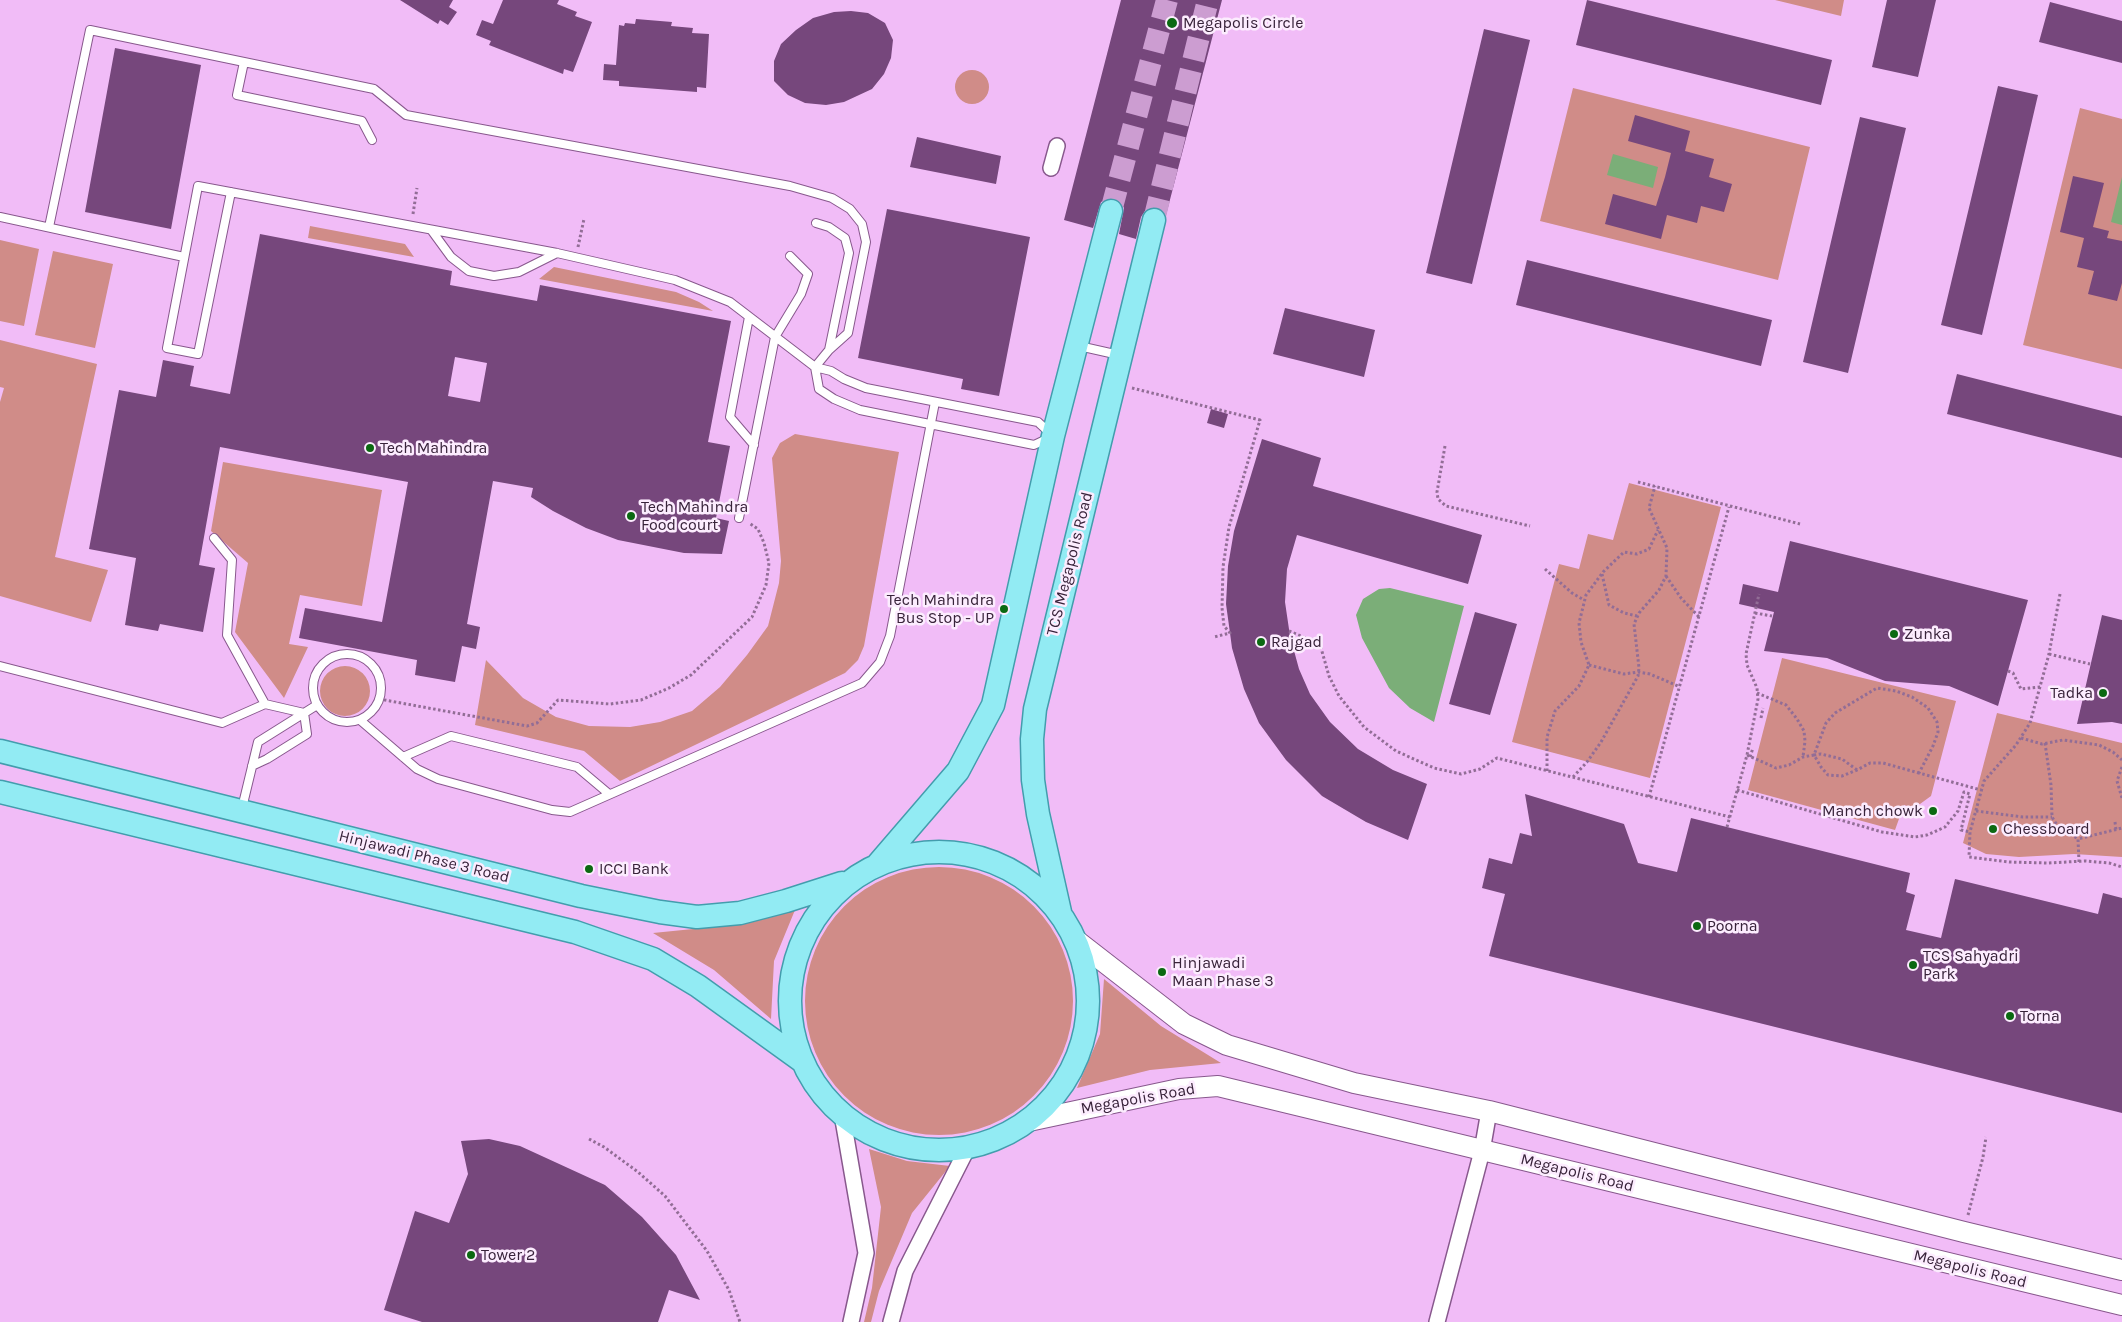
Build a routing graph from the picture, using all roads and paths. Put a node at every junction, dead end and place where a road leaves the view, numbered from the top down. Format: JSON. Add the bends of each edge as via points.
{"nodes":[{"id":1,"x":244,"y":62,"type":"junction"},
{"id":2,"x":372,"y":140,"type":"dead end"},
{"id":3,"x":1057,"y":146,"type":"dead end"},
{"id":4,"x":1051,"y":168,"type":"dead end"},
{"id":5,"x":417,"y":188,"type":"dead end"},
{"id":6,"x":232,"y":192,"type":"junction"},
{"id":7,"x":1111,"y":211,"type":"tunnel mouth"},
{"id":8,"x":0,"y":216,"type":"edge"},
{"id":9,"x":584,"y":218,"type":"dead end"},
{"id":10,"x":1154,"y":220,"type":"tunnel mouth"},
{"id":11,"x":816,"y":223,"type":"dead end"},
{"id":12,"x":410,"y":226,"type":"junction"},
{"id":13,"x":49,"y":227,"type":"junction"},
{"id":14,"x":432,"y":231,"type":"junction"},
{"id":15,"x":557,"y":253,"type":"junction"},
{"id":16,"x":790,"y":256,"type":"dead end"},
{"id":17,"x":184,"y":257,"type":"junction"},
{"id":18,"x":576,"y":257,"type":"junction"},
{"id":19,"x":749,"y":317,"type":"junction"},
{"id":20,"x":775,"y":337,"type":"junction"},
{"id":21,"x":1076,"y":345,"type":"junction"},
{"id":22,"x":829,"y":350,"type":"junction"},
{"id":23,"x":1121,"y":356,"type":"junction"},
{"id":24,"x":814,"y":367,"type":"junction"},
{"id":25,"x":1114,"y":383,"type":"junction"},
{"id":26,"x":935,"y":402,"type":"junction"},
{"id":27,"x":930,"y":426,"type":"junction"},
{"id":28,"x":1054,"y":436,"type":"junction"},
{"id":29,"x":754,"y":445,"type":"junction"},
{"id":30,"x":1445,"y":446,"type":"dead end"},
{"id":31,"x":1638,"y":482,"type":"dead end"},
{"id":32,"x":1655,"y":486,"type":"junction"},
{"id":33,"x":1729,"y":507,"type":"junction"},
{"id":34,"x":740,"y":518,"type":"joint"},
{"id":35,"x":1800,"y":524,"type":"dead end"},
{"id":36,"x":1530,"y":526,"type":"dead end"},
{"id":37,"x":1658,"y":529,"type":"junction"},
{"id":38,"x":214,"y":538,"type":"dead end"},
{"id":39,"x":1545,"y":569,"type":"dead end"},
{"id":40,"x":1602,"y":574,"type":"junction"},
{"id":41,"x":1666,"y":576,"type":"junction"},
{"id":42,"x":1759,"y":594,"type":"dead end"},
{"id":43,"x":2060,"y":594,"type":"dead end"},
{"id":44,"x":1584,"y":600,"type":"junction"},
{"id":45,"x":1755,"y":613,"type":"junction"},
{"id":46,"x":1638,"y":616,"type":"junction"},
{"id":47,"x":1772,"y":616,"type":"dead end"},
{"id":48,"x":1699,"y":617,"type":"junction"},
{"id":49,"x":1289,"y":631,"type":"dead end"},
{"id":50,"x":1214,"y":637,"type":"dead end"},
{"id":51,"x":2049,"y":654,"type":"junction"},
{"id":52,"x":2090,"y":664,"type":"dead end"},
{"id":53,"x":1589,"y":665,"type":"junction"},
{"id":54,"x":0,"y":666,"type":"edge"},
{"id":55,"x":2008,"y":671,"type":"dead end"},
{"id":56,"x":1638,"y":672,"type":"junction"},
{"id":57,"x":1680,"y":687,"type":"junction"},
{"id":58,"x":2041,"y":687,"type":"junction"},
{"id":59,"x":1757,"y":693,"type":"junction"},
{"id":60,"x":379,"y":700,"type":"junction"},
{"id":61,"x":265,"y":704,"type":"junction"},
{"id":62,"x":318,"y":704,"type":"junction"},
{"id":63,"x":1763,"y":708,"type":"dead end"},
{"id":64,"x":304,"y":713,"type":"junction"},
{"id":65,"x":1761,"y":718,"type":"dead end"},
{"id":66,"x":360,"y":720,"type":"junction"},
{"id":67,"x":2021,"y":738,"type":"junction"},
{"id":68,"x":2045,"y":743,"type":"junction"},
{"id":69,"x":1753,"y":748,"type":"dead end"},
{"id":70,"x":0,"y":752,"type":"edge"},
{"id":71,"x":1814,"y":755,"type":"junction"},
{"id":72,"x":1749,"y":756,"type":"junction"},
{"id":73,"x":1803,"y":757,"type":"junction"},
{"id":74,"x":403,"y":758,"type":"junction"},
{"id":75,"x":2122,"y":760,"type":"edge"},
{"id":76,"x":252,"y":766,"type":"junction"},
{"id":77,"x":2122,"y":767,"type":"edge"},
{"id":78,"x":1857,"y":770,"type":"junction"},
{"id":79,"x":1547,"y":771,"type":"junction"},
{"id":80,"x":1919,"y":773,"type":"junction"},
{"id":81,"x":1573,"y":777,"type":"junction"},
{"id":82,"x":1737,"y":790,"type":"junction"},
{"id":83,"x":1981,"y":790,"type":"junction"},
{"id":84,"x":0,"y":792,"type":"edge"},
{"id":85,"x":609,"y":794,"type":"junction"},
{"id":86,"x":1649,"y":797,"type":"junction"},
{"id":87,"x":2122,"y":798,"type":"edge"},
{"id":88,"x":1976,"y":811,"type":"junction"},
{"id":89,"x":241,"y":812,"type":"junction"},
{"id":90,"x":1730,"y":817,"type":"junction"},
{"id":91,"x":2052,"y":817,"type":"junction"},
{"id":92,"x":2115,"y":822,"type":"dead end"},
{"id":93,"x":1727,"y":827,"type":"dead end"},
{"id":94,"x":2122,"y":828,"type":"edge"},
{"id":95,"x":2116,"y":830,"type":"junction"},
{"id":96,"x":1970,"y":832,"type":"junction"},
{"id":97,"x":2078,"y":839,"type":"junction"},
{"id":98,"x":2079,"y":862,"type":"junction"},
{"id":99,"x":878,"y":864,"type":"junction"},
{"id":100,"x":2122,"y":867,"type":"edge"},
{"id":101,"x":849,"y":881,"type":"junction"},
{"id":102,"x":1060,"y":912,"type":"junction"},
{"id":103,"x":1077,"y":940,"type":"junction"},
{"id":104,"x":802,"y":1061,"type":"junction"},
{"id":105,"x":1489,"y":1111,"type":"junction"},
{"id":106,"x":842,"y":1114,"type":"junction"},
{"id":107,"x":1030,"y":1120,"type":"junction"},
{"id":108,"x":1986,"y":1138,"type":"dead end"},
{"id":109,"x":590,"y":1139,"type":"dead end"},
{"id":110,"x":968,"y":1147,"type":"junction"},
{"id":111,"x":1482,"y":1151,"type":"junction"},
{"id":112,"x":1964,"y":1232,"type":"junction"},
{"id":113,"x":2122,"y":1270,"type":"edge"},
{"id":114,"x":2122,"y":1305,"type":"edge"},
{"id":115,"x":740,"y":1322,"type":"edge"},
{"id":116,"x":851,"y":1322,"type":"edge"},
{"id":117,"x":891,"y":1322,"type":"edge"},
{"id":118,"x":1437,"y":1322,"type":"edge"}],
"edges":[{"from":1,"to":2,"type":"lane","via":[[237,95],[362,121]]},
{"from":1,"to":13,"type":"lane","via":[[90,30]]},
{"from":1,"to":22,"type":"lane","via":[[374,89],[406,115],[790,186],[832,198],[850,209],[862,224],[866,242],[848,333]]},
{"from":3,"to":4,"type":"street"},
{"from":5,"to":12,"type":"path"},
{"from":6,"to":12,"type":"lane"},
{"from":6,"to":17,"type":"lane","via":[[198,186]]},
{"from":6,"to":17,"type":"lane","via":[[198,354],[168,348]]},
{"from":7,"to":21,"type":"main road"},
{"from":8,"to":13,"type":"lane"},
{"from":9,"to":18,"type":"path"},
{"from":10,"to":23,"type":"main road","name":"TCS Megapolis Road"},
{"from":11,"to":22,"type":"lane","via":[[845,238],[849,253]]},
{"from":12,"to":14,"type":"lane"},
{"from":13,"to":17,"type":"lane"},
{"from":14,"to":15,"type":"lane"},
{"from":14,"to":15,"type":"lane","via":[[450,257],[470,271],[494,276],[519,272]]},
{"from":15,"to":18,"type":"lane"},
{"from":16,"to":20,"type":"lane","via":[[808,274],[801,294]]},
{"from":18,"to":19,"type":"lane","via":[[675,280],[730,302]]},
{"from":19,"to":20,"type":"lane"},
{"from":19,"to":29,"type":"lane","via":[[730,416]]},
{"from":20,"to":24,"type":"lane"},
{"from":20,"to":29,"type":"lane"},
{"from":21,"to":23,"type":"lane"},
{"from":21,"to":28,"type":"main road"},
{"from":22,"to":24,"type":"lane"},
{"from":23,"to":25,"type":"main road","name":"TCS Megapolis Road"},
{"from":24,"to":26,"type":"lane","via":[[831,370],[866,388]]},
{"from":24,"to":27,"type":"lane","via":[[820,389],[834,400],[860,410]]},
{"from":25,"to":50,"type":"path","via":[[1260,420],[1230,527],[1223,568],[1222,608],[1224,626],[1230,633]]},
{"from":25,"to":102,"type":"main road","name":"TCS Megapolis Road","via":[[1035,709],[1033,780]]},
{"from":26,"to":27,"type":"lane"},
{"from":26,"to":28,"type":"lane","via":[[1038,422]]},
{"from":27,"to":28,"type":"lane","via":[[1034,446]]},
{"from":27,"to":85,"type":"lane","via":[[890,636],[880,662],[862,683]]},
{"from":28,"to":99,"type":"main road","via":[[993,705],[958,771]]},
{"from":29,"to":34,"type":"lane"},
{"from":30,"to":36,"type":"path","via":[[1438,499],[1446,506]]},
{"from":31,"to":32,"type":"path"},
{"from":32,"to":33,"type":"path"},
{"from":32,"to":37,"type":"path","via":[[1649,508]]},
{"from":33,"to":35,"type":"path"},
{"from":33,"to":48,"type":"path"},
{"from":34,"to":60,"type":"path","via":[[758,529],[764,543],[769,563],[766,585],[752,617],[691,675],[669,688],[641,700],[610,704],[558,700],[537,723],[527,726]]},
{"from":37,"to":40,"type":"path","via":[[1649,549],[1637,554],[1624,552]]},
{"from":37,"to":41,"type":"path","via":[[1667,548]]},
{"from":38,"to":61,"type":"lane","via":[[232,560],[227,635]]},
{"from":39,"to":44,"type":"path"},
{"from":40,"to":44,"type":"path"},
{"from":40,"to":46,"type":"path","via":[[1609,605]]},
{"from":41,"to":46,"type":"path"},
{"from":41,"to":48,"type":"path"},
{"from":42,"to":45,"type":"path"},
{"from":43,"to":51,"type":"path"},
{"from":44,"to":53,"type":"path","via":[[1579,623]]},
{"from":45,"to":47,"type":"path"},
{"from":45,"to":59,"type":"path","via":[[1746,654]]},
{"from":46,"to":56,"type":"path","via":[[1634,624]]},
{"from":48,"to":57,"type":"path"},
{"from":49,"to":79,"type":"path","via":[[1321,648],[1329,676],[1350,711],[1364,727],[1396,751],[1434,768],[1461,774],[1480,769],[1497,758]]},
{"from":51,"to":52,"type":"path"},
{"from":51,"to":58,"type":"path"},
{"from":53,"to":56,"type":"path","via":[[1624,674]]},
{"from":53,"to":79,"type":"path","via":[[1579,686],[1555,711],[1547,737]]},
{"from":54,"to":61,"type":"lane","via":[[222,723]]},
{"from":55,"to":58,"type":"path","via":[[2013,673],[2021,689]]},
{"from":56,"to":57,"type":"path"},
{"from":56,"to":81,"type":"path","via":[[1601,742]]},
{"from":57,"to":86,"type":"path"},
{"from":58,"to":67,"type":"path","via":[[2030,724]]},
{"from":59,"to":72,"type":"path"},
{"from":59,"to":73,"type":"path","via":[[1786,704],[1797,719],[1804,731]]},
{"from":60,"to":62,"type":"lane","via":[[380,680],[371,664],[363,658],[344,654],[326,661],[319,668],[313,686]]},
{"from":60,"to":66,"type":"lane"},
{"from":61,"to":64,"type":"lane"},
{"from":62,"to":64,"type":"lane"},
{"from":62,"to":66,"type":"lane","via":[[323,712],[340,721]]},
{"from":63,"to":65,"type":"path"},
{"from":64,"to":76,"type":"lane","via":[[258,742]]},
{"from":64,"to":76,"type":"lane","via":[[307,734]]},
{"from":66,"to":74,"type":"lane"},
{"from":67,"to":68,"type":"path"},
{"from":67,"to":83,"type":"path","via":[[1984,781]]},
{"from":68,"to":75,"type":"path","via":[[2063,740],[2099,745]]},
{"from":68,"to":91,"type":"path"},
{"from":69,"to":72,"type":"path"},
{"from":70,"to":89,"type":"main road","name":"Hinjawadi Phase 3 Road"},
{"from":71,"to":73,"type":"path"},
{"from":71,"to":78,"type":"path","via":[[1839,756]]},
{"from":71,"to":78,"type":"path","via":[[1828,775],[1842,776]]},
{"from":71,"to":80,"type":"path","via":[[1826,723],[1836,713],[1877,688],[1896,691],[1928,708],[1937,722],[1934,746]]},
{"from":72,"to":73,"type":"path","via":[[1776,768]]},
{"from":72,"to":82,"type":"path"},
{"from":74,"to":85,"type":"lane","via":[[438,779],[552,810],[570,812]]},
{"from":74,"to":85,"type":"lane","via":[[451,736],[578,767]]},
{"from":76,"to":89,"type":"lane"},
{"from":77,"to":87,"type":"path","via":[[2117,781]]},
{"from":78,"to":80,"type":"path","via":[[1870,763],[1883,763]]},
{"from":79,"to":81,"type":"path"},
{"from":80,"to":83,"type":"path"},
{"from":81,"to":86,"type":"path"},
{"from":82,"to":90,"type":"path"},
{"from":82,"to":96,"type":"path","via":[[1882,832],[1915,837],[1939,831],[1949,823],[1958,811],[1964,792],[1970,794],[1961,830]]},
{"from":83,"to":88,"type":"path"},
{"from":84,"to":104,"type":"main road","via":[[575,932],[653,959],[698,986]]},
{"from":86,"to":90,"type":"path"},
{"from":88,"to":91,"type":"path"},
{"from":88,"to":96,"type":"path"},
{"from":89,"to":101,"type":"main road","name":"Hinjawadi Phase 3 Road","via":[[580,896],[697,917],[740,913]]},
{"from":90,"to":93,"type":"path"},
{"from":91,"to":97,"type":"path","via":[[2057,825]]},
{"from":92,"to":95,"type":"path"},
{"from":94,"to":95,"type":"path"},
{"from":95,"to":97,"type":"path"},
{"from":96,"to":98,"type":"path","via":[[1969,857],[2009,862]]},
{"from":97,"to":98,"type":"path"},
{"from":98,"to":100,"type":"path"},
{"from":99,"to":101,"type":"main road"},
{"from":99,"to":102,"type":"main road","via":[[910,854],[944,851],[977,856],[1009,868],[1036,887]]},
{"from":101,"to":104,"type":"main road","via":[[825,904],[806,931],[794,962],[790,996],[792,1029]]},
{"from":102,"to":103,"type":"main road"},
{"from":103,"to":105,"type":"street","via":[[1184,1024],[1227,1045],[1354,1083]]},
{"from":103,"to":107,"type":"main road","via":[[1087,972],[1090,1006],[1085,1039],[1073,1070],[1054,1098]]},
{"from":104,"to":106,"type":"main road","via":[[819,1090]]},
{"from":105,"to":111,"type":"street"},
{"from":105,"to":112,"type":"street"},
{"from":106,"to":110,"type":"main road","via":[[870,1133],[902,1145],[935,1150]]},
{"from":106,"to":116,"type":"street","via":[[866,1253]]},
{"from":107,"to":110,"type":"main road","via":[[1000,1138]]},
{"from":107,"to":111,"type":"street","name":"Megapolis Road","via":[[1179,1089],[1218,1086]]},
{"from":108,"to":112,"type":"path"},
{"from":109,"to":115,"type":"path","via":[[638,1172],[665,1196],[707,1251],[729,1290]]},
{"from":110,"to":117,"type":"street","via":[[905,1272]]},
{"from":111,"to":114,"type":"street","name":"Megapolis Road"},
{"from":111,"to":118,"type":"street"},
{"from":112,"to":113,"type":"street"}]}
